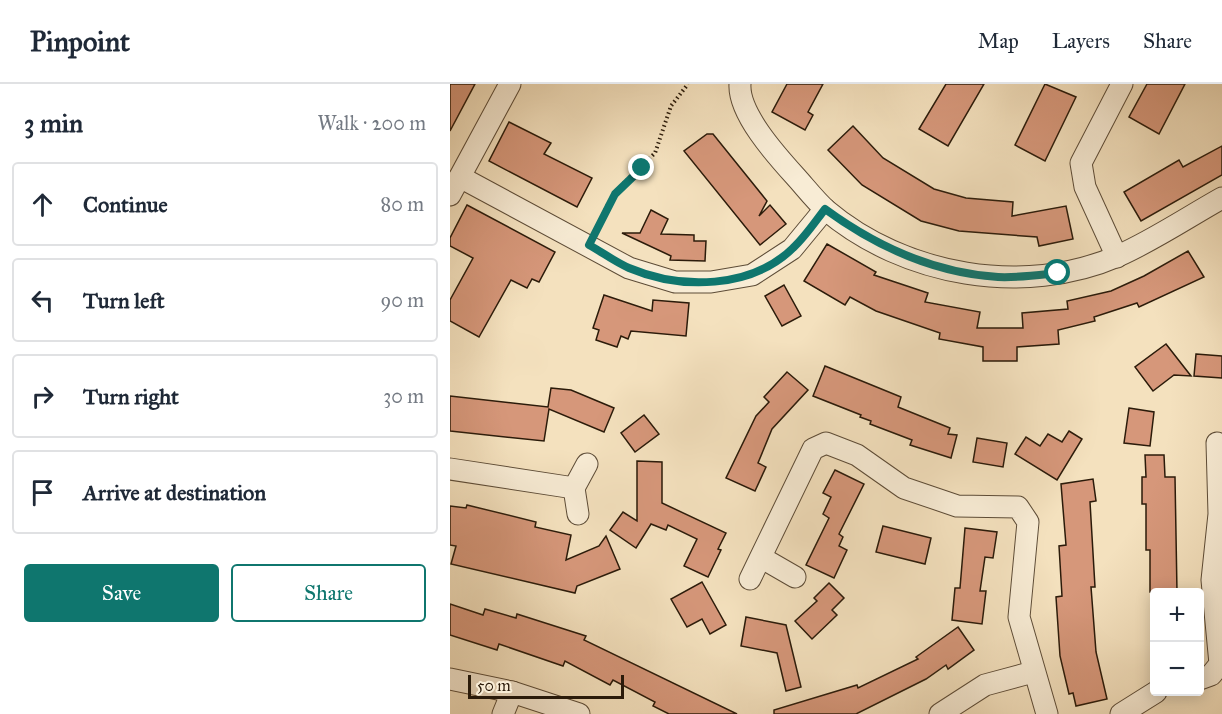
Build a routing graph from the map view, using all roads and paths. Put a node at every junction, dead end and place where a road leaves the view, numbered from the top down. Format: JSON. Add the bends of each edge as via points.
{"nodes":[{"id":1,"x":510,"y":84,"type":"edge"},
{"id":2,"x":688,"y":84,"type":"edge"},
{"id":3,"x":740,"y":84,"type":"edge"},
{"id":4,"x":1122,"y":84,"type":"edge"},
{"id":5,"x":455,"y":186,"type":"edge"},
{"id":6,"x":1222,"y":198,"type":"edge"},
{"id":7,"x":825,"y":209,"type":"junction"},
{"id":8,"x":589,"y":245,"type":"junction"},
{"id":9,"x":1117,"y":257,"type":"junction"},
{"id":10,"x":1217,"y":443,"type":"dead end"},
{"id":11,"x":587,"y":464,"type":"dead end"},
{"id":12,"x":450,"y":469,"type":"edge"},
{"id":13,"x":574,"y":488,"type":"junction"},
{"id":14,"x":578,"y":514,"type":"dead end"},
{"id":15,"x":762,"y":558,"type":"junction"},
{"id":16,"x":795,"y":577,"type":"dead end"},
{"id":17,"x":750,"y":579,"type":"dead end"},
{"id":18,"x":1033,"y":672,"type":"junction"},
{"id":19,"x":1204,"y":678,"type":"edge"},
{"id":20,"x":450,"y":679,"type":"edge"},
{"id":21,"x":512,"y":692,"type":"junction"},
{"id":22,"x":1150,"y":696,"type":"edge"},
{"id":23,"x":503,"y":714,"type":"edge"},
{"id":24,"x":579,"y":714,"type":"edge"},
{"id":25,"x":940,"y":714,"type":"edge"},
{"id":26,"x":1047,"y":714,"type":"edge"},
{"id":27,"x":1121,"y":714,"type":"edge"}],
"edges":[{"from":1,"to":5,"type":"street"},
{"from":2,"to":8,"type":"path","via":[[671,106],[655,153],[615,194]]},
{"from":3,"to":7,"type":"street","via":[[745,109],[758,131]]},
{"from":4,"to":9,"type":"street","via":[[1081,163],[1085,187]]},
{"from":5,"to":8,"type":"street"},
{"from":6,"to":9,"type":"street"},
{"from":7,"to":8,"type":"street","via":[[792,249],[752,275],[721,280],[675,282],[629,268]]},
{"from":7,"to":9,"type":"street","via":[[858,233],[898,253],[948,270],[1000,277],[1058,273]]},
{"from":10,"to":19,"type":"street","via":[[1219,514],[1212,580],[1220,664]]},
{"from":11,"to":13,"type":"street"},
{"from":12,"to":13,"type":"street"},
{"from":13,"to":14,"type":"street"},
{"from":15,"to":16,"type":"street"},
{"from":15,"to":17,"type":"street"},
{"from":15,"to":18,"type":"street","via":[[813,449],[826,443],[857,455],[904,488],[957,506],[1018,507],[1028,522],[1019,617]]},
{"from":18,"to":25,"type":"street","via":[[985,685]]},
{"from":18,"to":26,"type":"street"},
{"from":20,"to":21,"type":"street"},
{"from":21,"to":23,"type":"street"},
{"from":21,"to":24,"type":"street"},
{"from":22,"to":27,"type":"street"}]}
